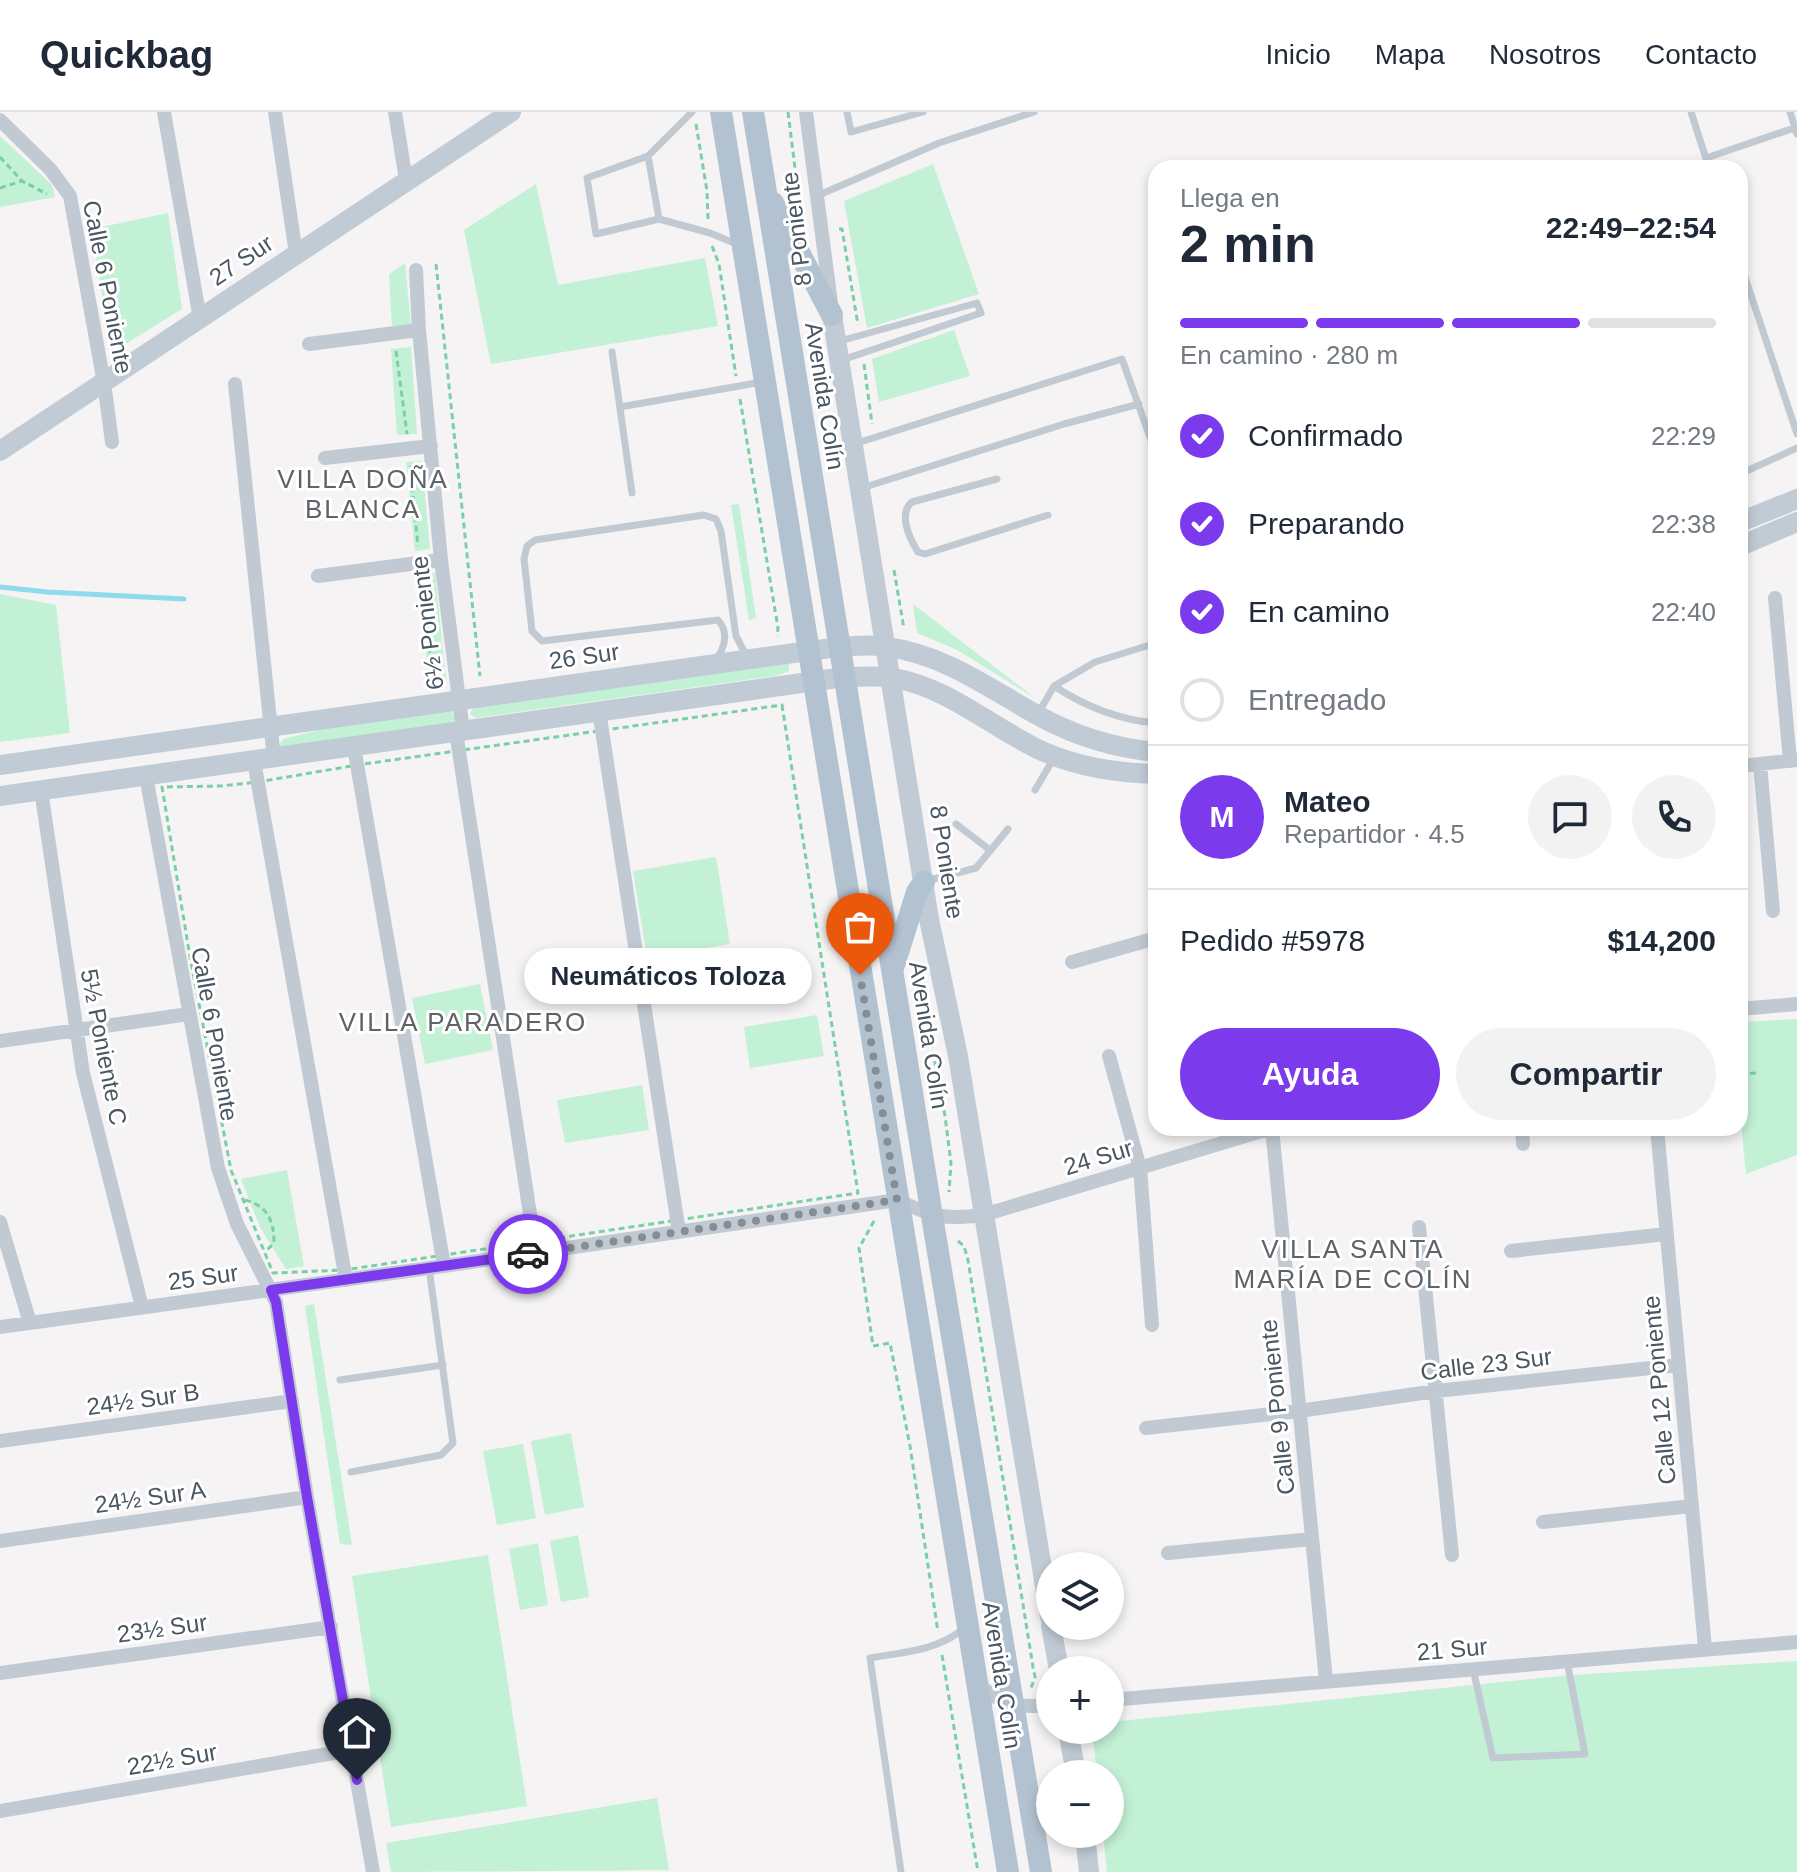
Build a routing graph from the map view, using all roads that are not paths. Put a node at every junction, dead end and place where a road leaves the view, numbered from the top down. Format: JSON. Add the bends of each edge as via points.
{"nodes":[{"id":1,"x":164,"y":112,"type":"edge"},
{"id":2,"x":275,"y":112,"type":"edge"},
{"id":3,"x":395,"y":112,"type":"edge"},
{"id":4,"x":509,"y":112,"type":"edge"},
{"id":5,"x":692,"y":112,"type":"edge"},
{"id":6,"x":721,"y":112,"type":"edge"},
{"id":7,"x":753,"y":112,"type":"edge"},
{"id":8,"x":806,"y":112,"type":"edge"},
{"id":9,"x":847,"y":112,"type":"edge"},
{"id":10,"x":923,"y":112,"type":"edge"},
{"id":11,"x":1034,"y":112,"type":"edge"},
{"id":12,"x":1691,"y":112,"type":"edge"},
{"id":13,"x":1790,"y":112,"type":"edge"},
{"id":14,"x":0,"y":120,"type":"edge"},
{"id":15,"x":1796,"y":129,"type":"edge"},
{"id":16,"x":648,"y":156,"type":"junction"},
{"id":17,"x":1706,"y":158,"type":"joint"},
{"id":18,"x":406,"y":180,"type":"junction"},
{"id":19,"x":766,"y":191,"type":"junction"},
{"id":20,"x":819,"y":195,"type":"junction"},
{"id":21,"x":659,"y":219,"type":"junction"},
{"id":22,"x":742,"y":247,"type":"junction"},
{"id":23,"x":296,"y":254,"type":"junction"},
{"id":24,"x":416,"y":270,"type":"dead end"},
{"id":25,"x":1748,"y":286,"type":"edge"},
{"id":26,"x":832,"y":315,"type":"junction"},
{"id":27,"x":200,"y":319,"type":"junction"},
{"id":28,"x":419,"y":330,"type":"junction"},
{"id":29,"x":309,"y":344,"type":"dead end"},
{"id":30,"x":838,"y":351,"type":"junction"},
{"id":31,"x":612,"y":352,"type":"dead end"},
{"id":32,"x":764,"y":382,"type":"junction"},
{"id":33,"x":104,"y":383,"type":"junction"},
{"id":34,"x":235,"y":384,"type":"dead end"},
{"id":35,"x":1139,"y":404,"type":"junction"},
{"id":36,"x":620,"y":407,"type":"junction"},
{"id":37,"x":1148,"y":430,"type":"edge"},
{"id":38,"x":1797,"y":434,"type":"edge"},
{"id":39,"x":112,"y":442,"type":"dead end"},
{"id":40,"x":853,"y":444,"type":"junction"},
{"id":41,"x":431,"y":446,"type":"junction"},
{"id":42,"x":1797,"y":448,"type":"edge"},
{"id":43,"x":0,"y":451,"type":"edge"},
{"id":44,"x":325,"y":458,"type":"dead end"},
{"id":45,"x":1748,"y":470,"type":"edge"},
{"id":46,"x":997,"y":479,"type":"dead end"},
{"id":47,"x":859,"y":490,"type":"junction"},
{"id":48,"x":632,"y":493,"type":"dead end"},
{"id":49,"x":1797,"y":499,"type":"edge"},
{"id":50,"x":1048,"y":515,"type":"dead end"},
{"id":51,"x":1748,"y":519,"type":"edge"},
{"id":52,"x":1797,"y":522,"type":"edge"},
{"id":53,"x":1748,"y":543,"type":"edge"},
{"id":54,"x":441,"y":560,"type":"junction"},
{"id":55,"x":318,"y":576,"type":"dead end"},
{"id":56,"x":1775,"y":598,"type":"dead end"},
{"id":57,"x":1148,"y":645,"type":"edge"},
{"id":58,"x":886,"y":646,"type":"junction"},
{"id":59,"x":840,"y":648,"type":"junction"},
{"id":60,"x":808,"y":651,"type":"junction"},
{"id":61,"x":750,"y":659,"type":"junction"},
{"id":62,"x":712,"y":665,"type":"junction"},
{"id":63,"x":844,"y":677,"type":"junction"},
{"id":64,"x":891,"y":677,"type":"junction"},
{"id":65,"x":813,"y":681,"type":"junction"},
{"id":66,"x":1054,"y":686,"type":"junction"},
{"id":67,"x":458,"y":699,"type":"junction"},
{"id":68,"x":1037,"y":715,"type":"junction"},
{"id":69,"x":600,"y":721,"type":"junction"},
{"id":70,"x":1148,"y":722,"type":"edge"},
{"id":71,"x":269,"y":727,"type":"junction"},
{"id":72,"x":459,"y":738,"type":"junction"},
{"id":73,"x":174,"y":740,"type":"junction"},
{"id":74,"x":1148,"y":750,"type":"edge"},
{"id":75,"x":355,"y":756,"type":"junction"},
{"id":76,"x":1055,"y":756,"type":"junction"},
{"id":77,"x":264,"y":760,"type":"junction"},
{"id":78,"x":1794,"y":760,"type":"edge"},
{"id":79,"x":1760,"y":764,"type":"junction"},
{"id":80,"x":0,"y":765,"type":"edge"},
{"id":81,"x":1748,"y":765,"type":"edge"},
{"id":82,"x":1148,"y":774,"type":"edge"},
{"id":83,"x":146,"y":776,"type":"junction"},
{"id":84,"x":41,"y":790,"type":"junction"},
{"id":85,"x":1035,"y":790,"type":"dead end"},
{"id":86,"x":0,"y":796,"type":"edge"},
{"id":87,"x":956,"y":824,"type":"dead end"},
{"id":88,"x":1008,"y":829,"type":"dead end"},
{"id":89,"x":990,"y":850,"type":"junction"},
{"id":90,"x":924,"y":882,"type":"junction"},
{"id":91,"x":1773,"y":911,"type":"dead end"},
{"id":92,"x":1148,"y":940,"type":"edge"},
{"id":93,"x":1072,"y":962,"type":"dead end"},
{"id":94,"x":893,"y":974,"type":"junction"},
{"id":95,"x":1797,"y":1004,"type":"edge"},
{"id":96,"x":1748,"y":1008,"type":"edge"},
{"id":97,"x":189,"y":1014,"type":"junction"},
{"id":98,"x":75,"y":1031,"type":"junction"},
{"id":99,"x":0,"y":1041,"type":"edge"},
{"id":100,"x":1109,"y":1056,"type":"dead end"},
{"id":101,"x":1246,"y":1136,"type":"edge"},
{"id":102,"x":1273,"y":1136,"type":"edge"},
{"id":103,"x":1522,"y":1136,"type":"edge"},
{"id":104,"x":1658,"y":1136,"type":"edge"},
{"id":105,"x":1523,"y":1144,"type":"dead end"},
{"id":106,"x":1140,"y":1168,"type":"junction"},
{"id":107,"x":897,"y":1200,"type":"junction"},
{"id":108,"x":983,"y":1215,"type":"junction"},
{"id":109,"x":941,"y":1217,"type":"junction"},
{"id":110,"x":0,"y":1222,"type":"edge"},
{"id":111,"x":678,"y":1227,"type":"junction"},
{"id":112,"x":1419,"y":1227,"type":"dead end"},
{"id":113,"x":1667,"y":1234,"type":"junction"},
{"id":114,"x":535,"y":1247,"type":"junction"},
{"id":115,"x":1511,"y":1251,"type":"dead end"},
{"id":116,"x":438,"y":1263,"type":"junction"},
{"id":117,"x":345,"y":1275,"type":"junction"},
{"id":118,"x":271,"y":1290,"type":"junction"},
{"id":119,"x":142,"y":1307,"type":"junction"},
{"id":120,"x":30,"y":1323,"type":"junction"},
{"id":121,"x":1152,"y":1325,"type":"dead end"},
{"id":122,"x":0,"y":1327,"type":"edge"},
{"id":123,"x":443,"y":1365,"type":"junction"},
{"id":124,"x":1679,"y":1365,"type":"junction"},
{"id":125,"x":340,"y":1380,"type":"dead end"},
{"id":126,"x":1436,"y":1391,"type":"junction"},
{"id":127,"x":292,"y":1401,"type":"junction"},
{"id":128,"x":1299,"y":1411,"type":"junction"},
{"id":129,"x":1146,"y":1428,"type":"dead end"},
{"id":130,"x":0,"y":1441,"type":"edge"},
{"id":131,"x":351,"y":1472,"type":"dead end"},
{"id":132,"x":307,"y":1497,"type":"junction"},
{"id":133,"x":1692,"y":1506,"type":"junction"},
{"id":134,"x":1543,"y":1522,"type":"dead end"},
{"id":135,"x":1312,"y":1539,"type":"junction"},
{"id":136,"x":0,"y":1541,"type":"edge"},
{"id":137,"x":1039,"y":1552,"type":"edge"},
{"id":138,"x":1168,"y":1553,"type":"dead end"},
{"id":139,"x":1452,"y":1555,"type":"dead end"},
{"id":140,"x":967,"y":1625,"type":"junction"},
{"id":141,"x":331,"y":1627,"type":"junction"},
{"id":142,"x":1797,"y":1642,"type":"edge"},
{"id":143,"x":1705,"y":1648,"type":"junction"},
{"id":144,"x":1567,"y":1661,"type":"junction"},
{"id":145,"x":1473,"y":1669,"type":"junction"},
{"id":146,"x":0,"y":1673,"type":"edge"},
{"id":147,"x":1326,"y":1681,"type":"junction"},
{"id":148,"x":977,"y":1682,"type":"junction"},
{"id":149,"x":1124,"y":1699,"type":"edge"},
{"id":150,"x":1036,"y":1706,"type":"edge"},
{"id":151,"x":1020,"y":1707,"type":"junction"},
{"id":152,"x":351,"y":1750,"type":"junction"},
{"id":153,"x":0,"y":1811,"type":"edge"},
{"id":154,"x":1086,"y":1848,"type":"edge"},
{"id":155,"x":370,"y":1872,"type":"edge"},
{"id":156,"x":901,"y":1872,"type":"edge"},
{"id":157,"x":1008,"y":1872,"type":"edge"},
{"id":158,"x":1041,"y":1872,"type":"edge"},
{"id":159,"x":1089,"y":1872,"type":"edge"}],
"edges":[{"from":1,"to":27,"type":"street"},
{"from":2,"to":23,"type":"street"},
{"from":3,"to":18,"type":"street"},
{"from":4,"to":18,"type":"street","name":"27 Sur"},
{"from":5,"to":16,"type":"lane"},
{"from":6,"to":22,"type":"main road","name":"Avenida Colín"},
{"from":7,"to":19,"type":"main road","name":"Avenida Colín"},
{"from":8,"to":20,"type":"street","name":"8 Poniente"},
{"from":9,"to":10,"type":"lane","via":[[851,132]]},
{"from":11,"to":20,"type":"lane","via":[[939,143]]},
{"from":12,"to":17,"type":"lane"},
{"from":13,"to":15,"type":"lane"},
{"from":14,"to":33,"type":"street","name":"Calle 6 Poniente","via":[[70,196]]},
{"from":15,"to":17,"type":"lane"},
{"from":16,"to":21,"type":"lane"},
{"from":16,"to":21,"type":"lane","via":[[587,178],[596,234]]},
{"from":18,"to":23,"type":"street","name":"27 Sur"},
{"from":19,"to":26,"type":"main road"},
{"from":19,"to":59,"type":"main road","name":"Avenida Colín"},
{"from":20,"to":26,"type":"street","name":"8 Poniente"},
{"from":21,"to":22,"type":"lane"},
{"from":22,"to":32,"type":"main road","name":"Avenida Colín"},
{"from":23,"to":27,"type":"street","name":"27 Sur"},
{"from":24,"to":28,"type":"street","name":"6½ Poniente"},
{"from":25,"to":38,"type":"lane"},
{"from":26,"to":30,"type":"street","name":"8 Poniente"},
{"from":27,"to":33,"type":"street","name":"27 Sur"},
{"from":28,"to":29,"type":"street"},
{"from":28,"to":41,"type":"street","name":"6½ Poniente"},
{"from":30,"to":30,"type":"lane","via":[[981,313],[977,303]]},
{"from":30,"to":40,"type":"street","name":"8 Poniente"},
{"from":31,"to":36,"type":"lane"},
{"from":32,"to":36,"type":"lane"},
{"from":32,"to":60,"type":"main road","name":"Avenida Colín"},
{"from":33,"to":39,"type":"street","name":"Calle 6 Poniente"},
{"from":33,"to":43,"type":"street","name":"27 Sur"},
{"from":34,"to":71,"type":"street"},
{"from":35,"to":37,"type":"lane"},
{"from":35,"to":40,"type":"lane","via":[[1122,359]]},
{"from":35,"to":47,"type":"lane"},
{"from":36,"to":48,"type":"lane"},
{"from":40,"to":47,"type":"street","name":"8 Poniente"},
{"from":41,"to":44,"type":"street"},
{"from":41,"to":54,"type":"street","name":"6½ Poniente"},
{"from":42,"to":45,"type":"lane"},
{"from":46,"to":50,"type":"lane","via":[[906,506],[918,552]]},
{"from":47,"to":58,"type":"street","name":"8 Poniente"},
{"from":49,"to":51,"type":"street"},
{"from":52,"to":53,"type":"street"},
{"from":54,"to":55,"type":"street"},
{"from":54,"to":67,"type":"street","name":"6½ Poniente"},
{"from":56,"to":78,"type":"street"},
{"from":57,"to":66,"type":"lane","via":[[1095,662]]},
{"from":58,"to":59,"type":"street","name":"26 Sur"},
{"from":58,"to":64,"type":"street","name":"8 Poniente"},
{"from":58,"to":68,"type":"street","name":"26 Sur","via":[[970,675]]},
{"from":59,"to":60,"type":"street","name":"26 Sur"},
{"from":59,"to":63,"type":"main road","name":"Avenida Colín"},
{"from":60,"to":61,"type":"street","name":"26 Sur"},
{"from":60,"to":65,"type":"main road","name":"Avenida Colín"},
{"from":61,"to":62,"type":"street","name":"26 Sur"},
{"from":61,"to":62,"type":"lane","via":[[736,636],[716,519],[704,515],[612,528],[535,540],[527,546],[532,631],[542,641],[718,620],[725,636]]},
{"from":62,"to":67,"type":"street","name":"26 Sur"},
{"from":63,"to":64,"type":"street"},
{"from":63,"to":65,"type":"street"},
{"from":63,"to":94,"type":"main road","name":"Avenida Colín"},
{"from":64,"to":76,"type":"street","via":[[943,694]]},
{"from":64,"to":90,"type":"street","name":"8 Poniente"},
{"from":65,"to":69,"type":"street"},
{"from":65,"to":107,"type":"main road","name":"Avenida Colín"},
{"from":66,"to":68,"type":"lane"},
{"from":66,"to":70,"type":"lane","via":[[1111,715]]},
{"from":67,"to":71,"type":"street","name":"26 Sur"},
{"from":67,"to":72,"type":"street","name":"6½ Poniente"},
{"from":68,"to":74,"type":"street","name":"26 Sur","via":[[1087,738]]},
{"from":69,"to":72,"type":"street"},
{"from":69,"to":111,"type":"street"},
{"from":71,"to":73,"type":"street","name":"26 Sur"},
{"from":71,"to":77,"type":"street"},
{"from":72,"to":75,"type":"street"},
{"from":72,"to":114,"type":"street","name":"6½ Poniente"},
{"from":73,"to":80,"type":"street","name":"26 Sur"},
{"from":73,"to":83,"type":"street"},
{"from":75,"to":77,"type":"street"},
{"from":75,"to":116,"type":"street"},
{"from":76,"to":82,"type":"street","via":[[1118,772]]},
{"from":76,"to":85,"type":"lane"},
{"from":77,"to":83,"type":"street"},
{"from":77,"to":117,"type":"street","via":[[258,782]]},
{"from":78,"to":79,"type":"street"},
{"from":79,"to":81,"type":"street"},
{"from":79,"to":91,"type":"street"},
{"from":83,"to":84,"type":"street"},
{"from":83,"to":97,"type":"street","name":"Calle 6 Poniente"},
{"from":84,"to":86,"type":"street"},
{"from":84,"to":98,"type":"street","name":"5½ Poniente C"},
{"from":87,"to":89,"type":"lane"},
{"from":88,"to":89,"type":"lane"},
{"from":89,"to":90,"type":"lane","via":[[976,868]]},
{"from":90,"to":94,"type":"main road"},
{"from":90,"to":108,"type":"street","name":"8 Poniente"},
{"from":92,"to":93,"type":"street"},
{"from":94,"to":109,"type":"main road","name":"Avenida Colín"},
{"from":95,"to":96,"type":"street"},
{"from":97,"to":98,"type":"street"},
{"from":97,"to":118,"type":"street","name":"Calle 6 Poniente","via":[[222,1184]]},
{"from":98,"to":99,"type":"street"},
{"from":98,"to":119,"type":"street","name":"5½ Poniente C"},
{"from":100,"to":106,"type":"street"},
{"from":101,"to":106,"type":"street","name":"24 Sur"},
{"from":102,"to":128,"type":"street","name":"Calle 9 Poniente"},
{"from":103,"to":105,"type":"street"},
{"from":104,"to":113,"type":"street","name":"Calle 12 Poniente"},
{"from":106,"to":108,"type":"street","name":"24 Sur"},
{"from":106,"to":121,"type":"street"},
{"from":107,"to":109,"type":"street"},
{"from":107,"to":111,"type":"street","name":"25 Sur"},
{"from":107,"to":140,"type":"main road","name":"Avenida Colín"},
{"from":108,"to":109,"type":"street","name":"24 Sur"},
{"from":108,"to":137,"type":"street","name":"8 Poniente"},
{"from":109,"to":151,"type":"main road","name":"Avenida Colín"},
{"from":110,"to":120,"type":"street"},
{"from":111,"to":114,"type":"street","name":"25 Sur"},
{"from":112,"to":126,"type":"street"},
{"from":113,"to":115,"type":"street"},
{"from":113,"to":124,"type":"street","name":"Calle 12 Poniente"},
{"from":114,"to":116,"type":"street","name":"25 Sur"},
{"from":116,"to":117,"type":"street","name":"25 Sur"},
{"from":116,"to":123,"type":"lane"},
{"from":117,"to":118,"type":"street","name":"25 Sur"},
{"from":118,"to":119,"type":"street","name":"25 Sur"},
{"from":118,"to":127,"type":"street","name":"Calle 6 Poniente"},
{"from":119,"to":120,"type":"street","name":"25 Sur"},
{"from":120,"to":122,"type":"street","name":"25 Sur"},
{"from":123,"to":125,"type":"lane"},
{"from":123,"to":131,"type":"lane","via":[[454,1438],[450,1448],[441,1455]]},
{"from":124,"to":126,"type":"street","name":"Calle 23 Sur"},
{"from":124,"to":133,"type":"street","name":"Calle 12 Poniente"},
{"from":126,"to":128,"type":"street","name":"Calle 23 Sur"},
{"from":126,"to":139,"type":"street"},
{"from":127,"to":130,"type":"street","name":"24½ Sur B"},
{"from":127,"to":132,"type":"street","name":"Calle 6 Poniente"},
{"from":128,"to":129,"type":"street","name":"Calle 23 Sur"},
{"from":128,"to":135,"type":"street","name":"Calle 9 Poniente"},
{"from":132,"to":136,"type":"street","name":"24½ Sur A"},
{"from":132,"to":141,"type":"street","name":"Calle 6 Poniente"},
{"from":133,"to":134,"type":"street"},
{"from":133,"to":143,"type":"street","name":"Calle 12 Poniente"},
{"from":135,"to":138,"type":"street"},
{"from":135,"to":147,"type":"street","name":"Calle 9 Poniente"},
{"from":140,"to":148,"type":"main road","name":"Avenida Colín"},
{"from":140,"to":156,"type":"lane","via":[[940,1643],[870,1658]]},
{"from":141,"to":146,"type":"street","name":"23½ Sur"},
{"from":141,"to":152,"type":"street","name":"Calle 6 Poniente"},
{"from":142,"to":143,"type":"street","name":"21 Sur"},
{"from":143,"to":144,"type":"street","name":"21 Sur"},
{"from":144,"to":145,"type":"street","name":"21 Sur"},
{"from":144,"to":145,"type":"lane","via":[[1585,1754],[1493,1758]]},
{"from":145,"to":147,"type":"street","name":"21 Sur"},
{"from":147,"to":149,"type":"street","name":"21 Sur"},
{"from":148,"to":151,"type":"street","via":[[996,1698]]},
{"from":148,"to":157,"type":"main road","name":"Avenida Colín"},
{"from":150,"to":151,"type":"street"},
{"from":151,"to":158,"type":"main road","name":"Avenida Colín"},
{"from":152,"to":153,"type":"street","name":"22½ Sur"},
{"from":152,"to":155,"type":"street","name":"Calle 6 Poniente"},
{"from":154,"to":159,"type":"street"}]}
